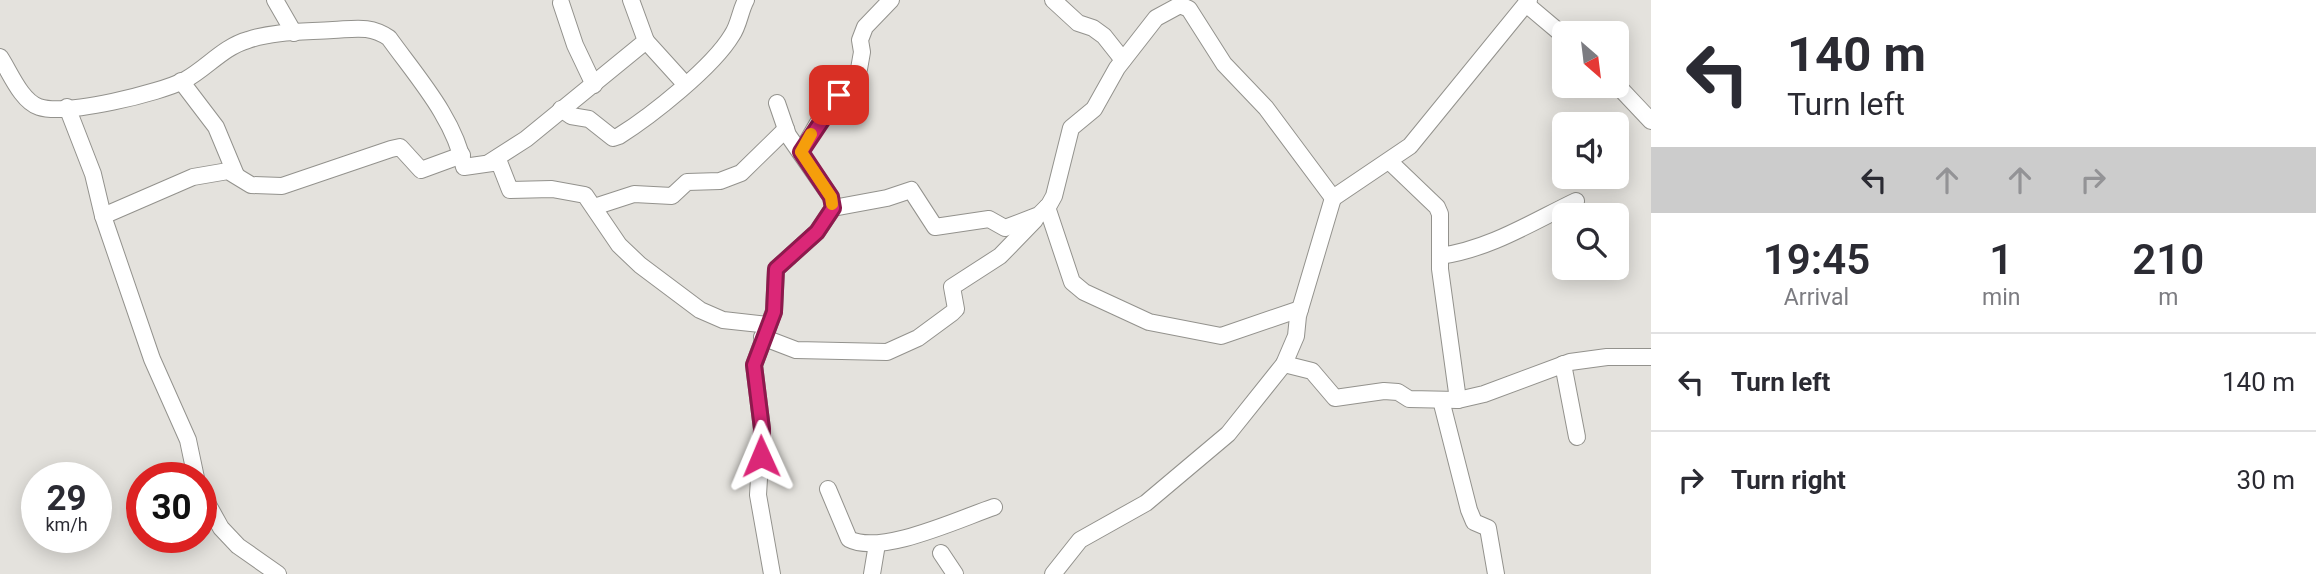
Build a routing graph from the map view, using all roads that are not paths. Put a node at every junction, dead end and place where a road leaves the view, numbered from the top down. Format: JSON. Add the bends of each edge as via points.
{"nodes":[{"id":1,"x":275,"y":0,"type":"edge"},
{"id":2,"x":631,"y":0,"type":"edge"},
{"id":3,"x":746,"y":0,"type":"edge"},
{"id":4,"x":891,"y":0,"type":"edge"},
{"id":5,"x":1053,"y":0,"type":"edge"},
{"id":6,"x":1179,"y":2,"type":"edge"},
{"id":7,"x":561,"y":3,"type":"dead end"},
{"id":8,"x":1523,"y":3,"type":"edge"},
{"id":9,"x":1552,"y":26,"type":"edge"},
{"id":10,"x":294,"y":33,"type":"junction"},
{"id":11,"x":646,"y":41,"type":"junction"},
{"id":12,"x":0,"y":57,"type":"edge"},
{"id":13,"x":1123,"y":60,"type":"junction"},
{"id":14,"x":181,"y":81,"type":"junction"},
{"id":15,"x":685,"y":84,"type":"junction"},
{"id":16,"x":594,"y":85,"type":"junction"},
{"id":17,"x":1629,"y":98,"type":"edge"},
{"id":18,"x":778,"y":103,"type":"dead end"},
{"id":19,"x":67,"y":107,"type":"junction"},
{"id":20,"x":561,"y":109,"type":"junction"},
{"id":21,"x":1651,"y":121,"type":"edge"},
{"id":22,"x":786,"y":129,"type":"junction"},
{"id":23,"x":801,"y":152,"type":"junction"},
{"id":24,"x":463,"y":161,"type":"junction"},
{"id":25,"x":489,"y":162,"type":"junction"},
{"id":26,"x":1390,"y":162,"type":"junction"},
{"id":27,"x":236,"y":174,"type":"junction"},
{"id":28,"x":1333,"y":198,"type":"junction"},
{"id":29,"x":1576,"y":201,"type":"dead end"},
{"id":30,"x":594,"y":207,"type":"junction"},
{"id":31,"x":833,"y":208,"type":"junction"},
{"id":32,"x":1043,"y":211,"type":"junction"},
{"id":33,"x":103,"y":216,"type":"junction"},
{"id":34,"x":1440,"y":256,"type":"junction"},
{"id":35,"x":1300,"y":309,"type":"junction"},
{"id":36,"x":765,"y":331,"type":"junction"},
{"id":37,"x":1651,"y":357,"type":"edge"},
{"id":38,"x":1284,"y":364,"type":"junction"},
{"id":39,"x":1563,"y":364,"type":"junction"},
{"id":40,"x":1441,"y":400,"type":"junction"},
{"id":41,"x":1458,"y":400,"type":"junction"},
{"id":42,"x":1577,"y":437,"type":"dead end"},
{"id":43,"x":193,"y":462,"type":"edge"},
{"id":44,"x":828,"y":489,"type":"dead end"},
{"id":45,"x":994,"y":508,"type":"dead end"},
{"id":46,"x":217,"y":521,"type":"edge"},
{"id":47,"x":877,"y":544,"type":"junction"},
{"id":48,"x":941,"y":553,"type":"dead end"},
{"id":49,"x":278,"y":574,"type":"edge"},
{"id":50,"x":772,"y":574,"type":"edge"},
{"id":51,"x":873,"y":574,"type":"edge"},
{"id":52,"x":955,"y":574,"type":"edge"},
{"id":53,"x":1054,"y":574,"type":"edge"},
{"id":54,"x":1496,"y":574,"type":"edge"}],
"edges":[{"from":1,"to":10,"type":"street"},
{"from":2,"to":11,"type":"street"},
{"from":3,"to":15,"type":"street","via":[[732,36]]},
{"from":4,"to":23,"type":"street","via":[[865,27],[859,69]]},
{"from":5,"to":13,"type":"street","via":[[1078,23],[1104,36]]},
{"from":6,"to":13,"type":"street","via":[[1156,18]]},
{"from":6,"to":28,"type":"street","via":[[1189,9],[1224,64],[1266,108]]},
{"from":7,"to":16,"type":"street"},
{"from":8,"to":9,"type":"street"},
{"from":8,"to":26,"type":"street","via":[[1426,130]]},
{"from":10,"to":14,"type":"street","via":[[248,39]]},
{"from":10,"to":24,"type":"street","via":[[366,27],[389,38],[449,126]]},
{"from":11,"to":15,"type":"street"},
{"from":11,"to":16,"type":"street"},
{"from":12,"to":19,"type":"street","via":[[25,97],[39,107]]},
{"from":13,"to":32,"type":"street","via":[[1094,109],[1071,128],[1054,196]]},
{"from":14,"to":19,"type":"street","via":[[115,102]]},
{"from":14,"to":27,"type":"street","via":[[216,127]]},
{"from":15,"to":20,"type":"street","via":[[667,102],[613,138],[589,119],[570,116]]},
{"from":16,"to":20,"type":"street"},
{"from":17,"to":21,"type":"street"},
{"from":18,"to":22,"type":"street"},
{"from":19,"to":33,"type":"street","via":[[93,174]]},
{"from":20,"to":25,"type":"street"},
{"from":22,"to":23,"type":"street"},
{"from":22,"to":30,"type":"street","via":[[734,177],[687,182],[672,196],[634,194]]},
{"from":23,"to":31,"type":"street","via":[[831,197]]},
{"from":24,"to":25,"type":"street"},
{"from":24,"to":27,"type":"street","via":[[421,170],[400,148],[273,187],[251,185]]},
{"from":25,"to":30,"type":"street","via":[[499,162],[510,190],[578,192]]},
{"from":26,"to":28,"type":"street"},
{"from":26,"to":34,"type":"street","via":[[1437,207]]},
{"from":27,"to":33,"type":"street","via":[[193,177]]},
{"from":28,"to":35,"type":"street"},
{"from":29,"to":34,"type":"street","via":[[1498,239]]},
{"from":30,"to":36,"type":"street","via":[[619,245],[700,310]]},
{"from":31,"to":32,"type":"street","via":[[911,190],[935,227],[989,219],[1005,228]]},
{"from":31,"to":36,"type":"street","via":[[817,232],[776,269],[774,312]]},
{"from":32,"to":35,"type":"street","via":[[1072,282],[1149,322],[1221,336]]},
{"from":32,"to":36,"type":"street","via":[[1000,256],[952,287],[956,309],[952,313],[897,349],[796,350]]},
{"from":33,"to":43,"type":"street"},
{"from":34,"to":41,"type":"street"},
{"from":35,"to":38,"type":"street","via":[[1296,336]]},
{"from":36,"to":50,"type":"street","via":[[754,365],[762,429],[758,495]]},
{"from":37,"to":39,"type":"street"},
{"from":38,"to":40,"type":"street","via":[[1312,370],[1335,398],[1384,391]]},
{"from":38,"to":53,"type":"street","via":[[1213,450],[1146,503],[1080,540]]},
{"from":39,"to":41,"type":"street"},
{"from":39,"to":42,"type":"street"},
{"from":40,"to":41,"type":"street"},
{"from":40,"to":54,"type":"street","via":[[1469,510],[1474,522],[1488,528]]},
{"from":44,"to":47,"type":"street","via":[[849,539]]},
{"from":45,"to":47,"type":"street"},
{"from":46,"to":49,"type":"street","via":[[238,546]]},
{"from":47,"to":51,"type":"street"},
{"from":48,"to":52,"type":"street"}]}
